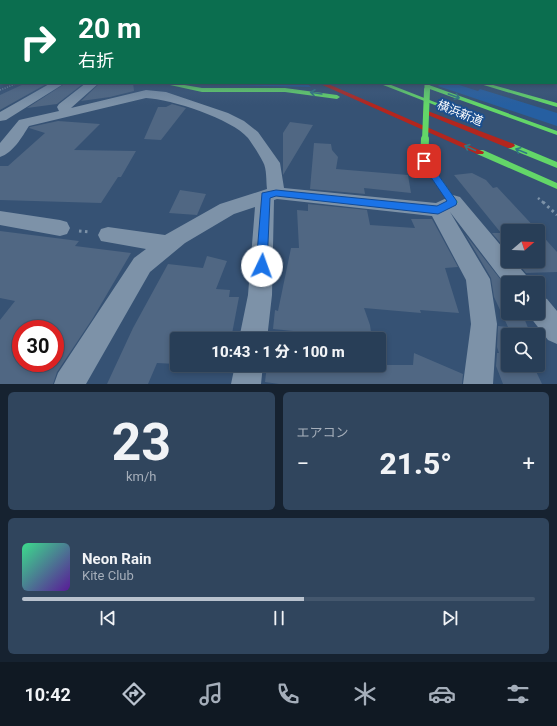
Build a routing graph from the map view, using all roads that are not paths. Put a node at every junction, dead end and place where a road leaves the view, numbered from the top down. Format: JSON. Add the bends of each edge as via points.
{"nodes":[{"id":1,"x":57,"y":84,"type":"edge"},
{"id":2,"x":92,"y":84,"type":"edge"},
{"id":3,"x":169,"y":84,"type":"edge"},
{"id":4,"x":323,"y":84,"type":"edge"},
{"id":5,"x":383,"y":84,"type":"edge"},
{"id":6,"x":420,"y":84,"type":"edge"},
{"id":7,"x":427,"y":84,"type":"edge"},
{"id":8,"x":483,"y":84,"type":"edge"},
{"id":9,"x":133,"y":87,"type":"dead end"},
{"id":10,"x":146,"y":94,"type":"junction"},
{"id":11,"x":557,"y":106,"type":"edge"},
{"id":12,"x":419,"y":110,"type":"dead end"},
{"id":13,"x":454,"y":111,"type":"dead end"},
{"id":14,"x":68,"y":112,"type":"junction"},
{"id":15,"x":393,"y":114,"type":"junction"},
{"id":16,"x":1,"y":117,"type":"edge"},
{"id":17,"x":24,"y":123,"type":"junction"},
{"id":18,"x":557,"y":132,"type":"edge"},
{"id":19,"x":0,"y":152,"type":"edge"},
{"id":20,"x":557,"y":165,"type":"edge"},
{"id":21,"x":555,"y":186,"type":"edge"},
{"id":22,"x":271,"y":194,"type":"junction"},
{"id":23,"x":445,"y":206,"type":"junction"},
{"id":24,"x":0,"y":218,"type":"edge"},
{"id":25,"x":60,"y":228,"type":"road end"},
{"id":26,"x":108,"y":235,"type":"road end"},
{"id":27,"x":168,"y":244,"type":"junction"},
{"id":28,"x":511,"y":276,"type":"edge"},
{"id":29,"x":545,"y":316,"type":"edge"},
{"id":30,"x":557,"y":331,"type":"edge"},
{"id":31,"x":254,"y":332,"type":"edge"},
{"id":32,"x":248,"y":372,"type":"edge"},
{"id":33,"x":69,"y":384,"type":"edge"},
{"id":34,"x":246,"y":384,"type":"edge"},
{"id":35,"x":478,"y":384,"type":"edge"}],
"edges":[{"from":1,"to":16,"type":"street"},
{"from":2,"to":14,"type":"street","via":[[63,107]]},
{"from":15,"to":3,"type":"main road","one_way":true,"via":[[342,98],[310,92],[279,89],[192,89]]},
{"from":4,"to":15,"type":"main road"},
{"from":5,"to":13,"type":"main road","name":"横浜新道"},
{"from":6,"to":18,"type":"main road","one_way":true},
{"from":7,"to":23,"type":"main road","bridge":true,"via":[[424,161]]},
{"from":8,"to":11,"type":"main road"},
{"from":9,"to":10,"type":"street"},
{"from":10,"to":14,"type":"street"},
{"from":10,"to":22,"type":"street","via":[[162,95],[223,116],[253,135],[272,163]]},
{"from":20,"to":12,"type":"main road","name":"横浜新道","one_way":true},
{"from":14,"to":17,"type":"street"},
{"from":21,"to":15,"type":"main road","one_way":true},
{"from":16,"to":17,"type":"street"},
{"from":17,"to":19,"type":"street"},
{"from":22,"to":23,"type":"street"},
{"from":22,"to":27,"type":"street","via":[[227,210]]},
{"from":22,"to":31,"type":"street"},
{"from":23,"to":28,"type":"street"},
{"from":23,"to":35,"type":"street","via":[[450,229],[478,279],[484,324]]},
{"from":24,"to":25,"type":"street"},
{"from":26,"to":27,"type":"street"},
{"from":27,"to":33,"type":"street","via":[[142,265]]},
{"from":29,"to":30,"type":"street"},
{"from":32,"to":34,"type":"street"}]}
